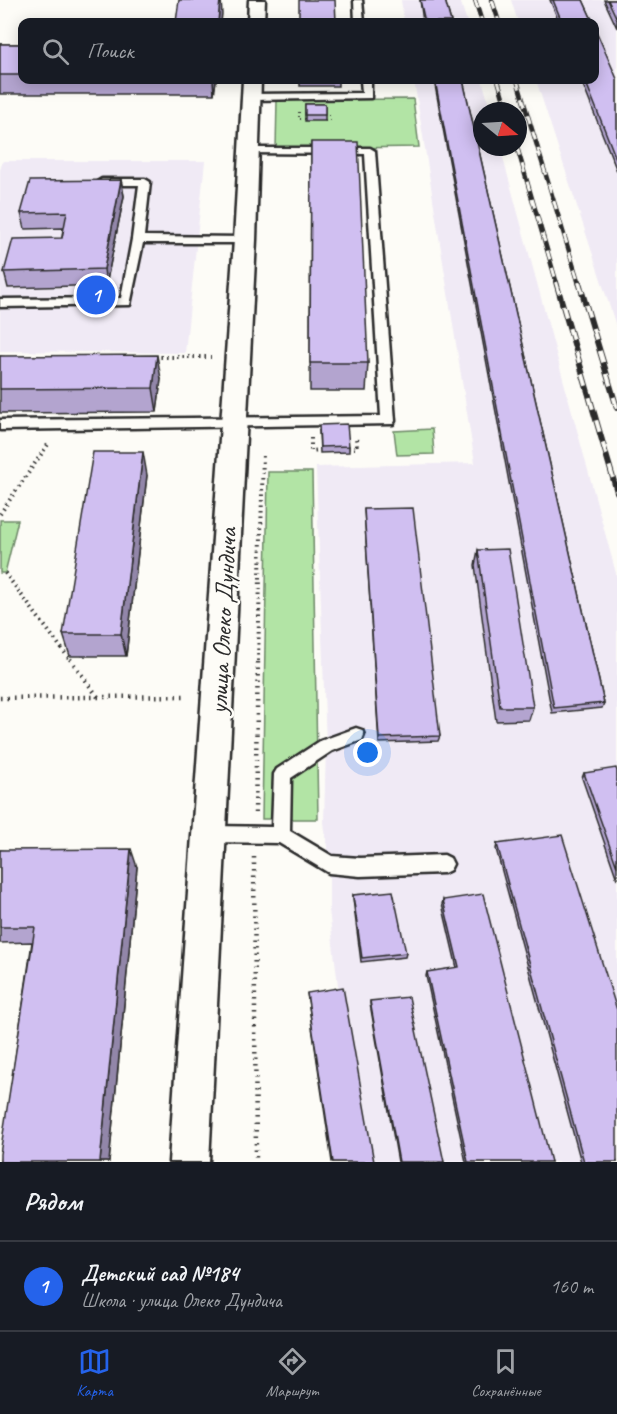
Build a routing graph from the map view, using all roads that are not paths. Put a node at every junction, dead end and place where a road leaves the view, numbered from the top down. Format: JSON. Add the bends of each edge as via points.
{"nodes":[{"id":1,"x":257,"y":0,"type":"edge"},
{"id":2,"x":358,"y":0,"type":"edge"},
{"id":3,"x":256,"y":18,"type":"edge"},
{"id":4,"x":360,"y":18,"type":"edge"},
{"id":5,"x":366,"y":84,"type":"edge"},
{"id":6,"x":252,"y":88,"type":"edge"},
{"id":7,"x":249,"y":151,"type":"junction"},
{"id":8,"x":90,"y":182,"type":"edge"},
{"id":9,"x":138,"y":239,"type":"junction"},
{"id":10,"x":245,"y":240,"type":"junction"},
{"id":11,"x":0,"y":303,"type":"edge"},
{"id":12,"x":234,"y":424,"type":"junction"},
{"id":13,"x":0,"y":425,"type":"edge"},
{"id":14,"x":356,"y":735,"type":"dead end"},
{"id":15,"x":210,"y":834,"type":"junction"},
{"id":16,"x":281,"y":835,"type":"junction"},
{"id":17,"x":444,"y":864,"type":"dead end"},
{"id":18,"x":189,"y":1162,"type":"edge"}],
"edges":[{"from":1,"to":3,"type":"street"},
{"from":2,"to":4,"type":"lane"},
{"from":5,"to":6,"type":"lane","via":[[367,96]]},
{"from":6,"to":7,"type":"street","name":"улица Олеко Дундича"},
{"from":7,"to":10,"type":"street","name":"улица Олеко Дундича"},
{"from":7,"to":12,"type":"lane","via":[[370,151],[388,421]]},
{"from":8,"to":9,"type":"lane","via":[[144,182]]},
{"from":9,"to":10,"type":"lane"},
{"from":9,"to":11,"type":"lane","via":[[126,302]]},
{"from":10,"to":12,"type":"street","name":"улица Олеко Дундича"},
{"from":12,"to":13,"type":"lane"},
{"from":12,"to":15,"type":"street","name":"улица Олеко Дундича"},
{"from":14,"to":16,"type":"lane","via":[[326,746],[284,774]]},
{"from":15,"to":16,"type":"lane"},
{"from":15,"to":18,"type":"street","name":"улица Олеко Дундича"},
{"from":16,"to":17,"type":"lane","via":[[329,864]]}]}
